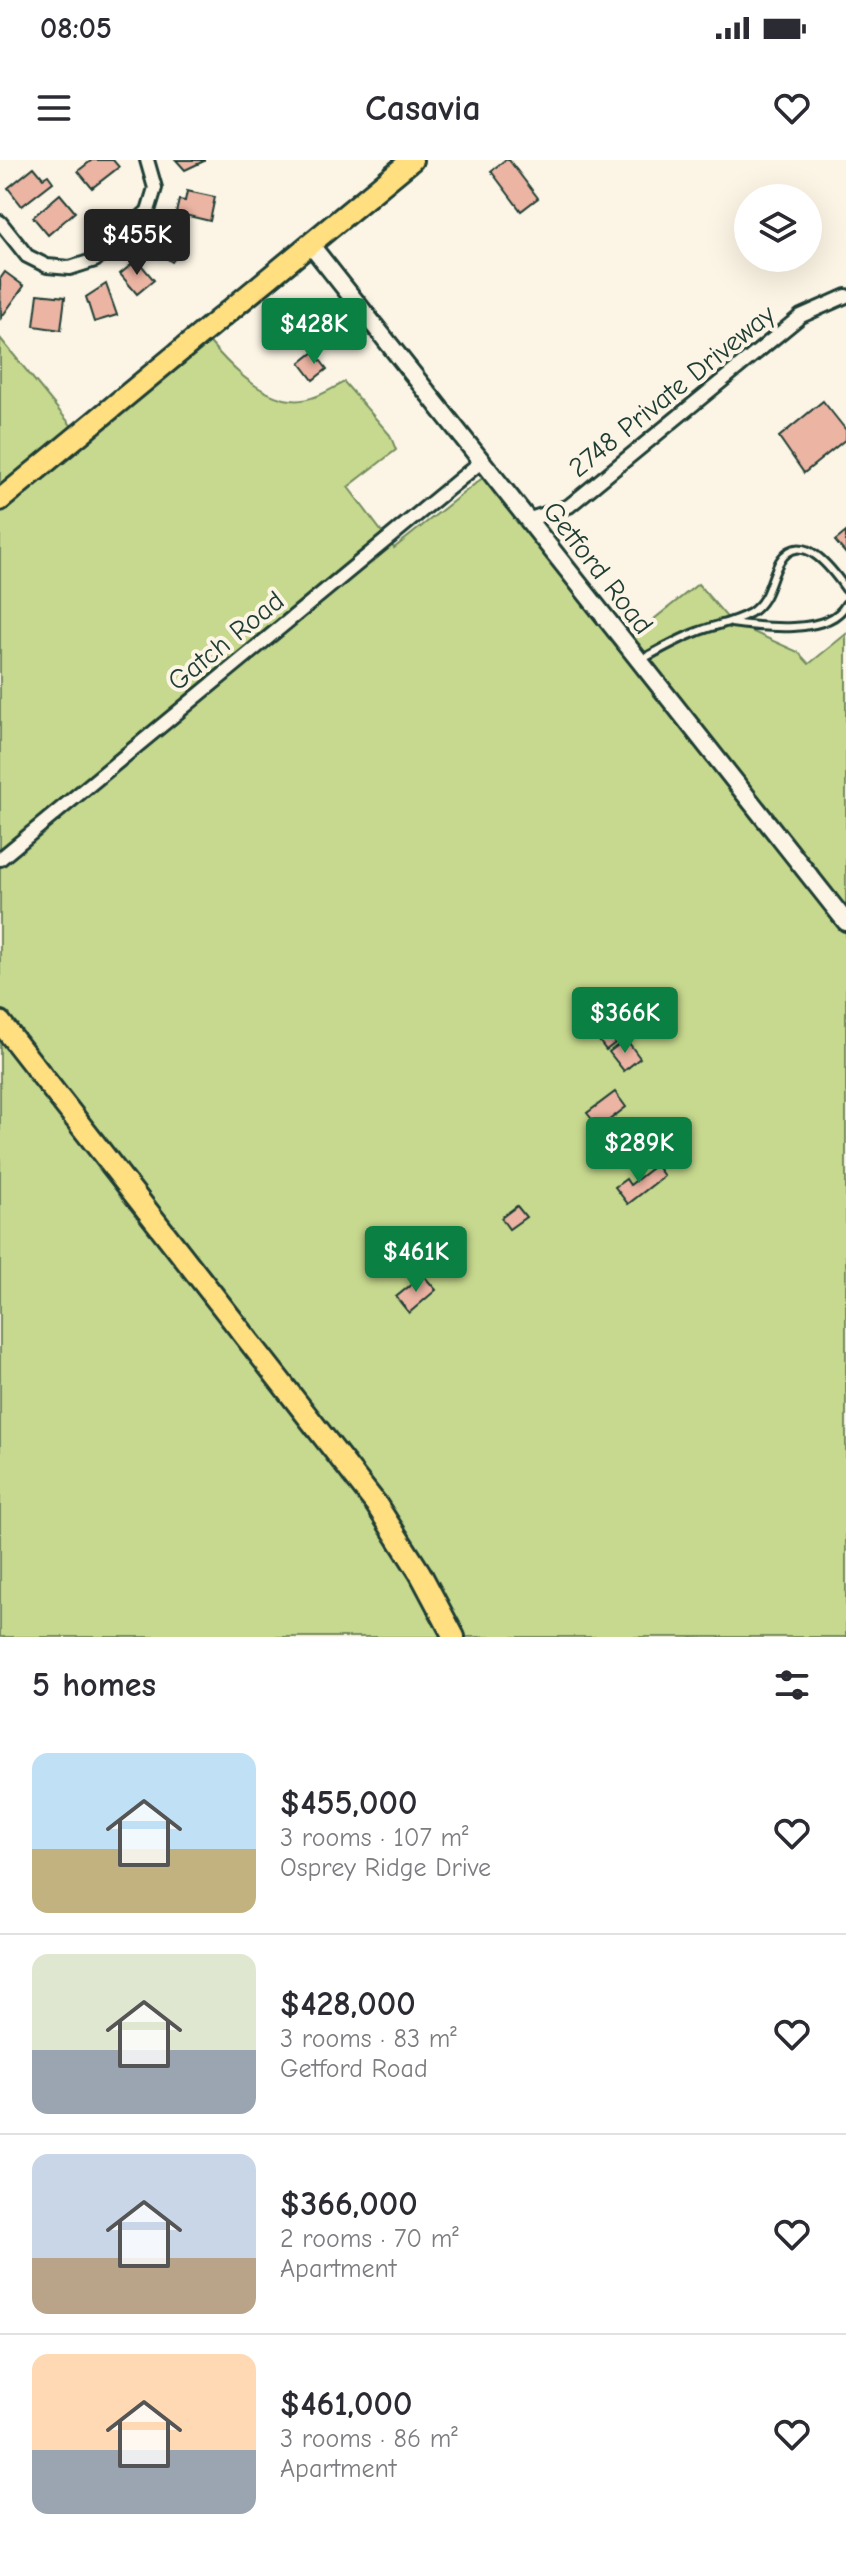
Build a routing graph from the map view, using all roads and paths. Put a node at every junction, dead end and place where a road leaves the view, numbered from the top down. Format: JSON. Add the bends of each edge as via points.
{"nodes":[{"id":1,"x":147,"y":160,"type":"edge"},
{"id":2,"x":412,"y":160,"type":"edge"},
{"id":3,"x":0,"y":222,"type":"edge"},
{"id":4,"x":310,"y":244,"type":"junction"},
{"id":5,"x":846,"y":296,"type":"edge"},
{"id":6,"x":482,"y":461,"type":"junction"},
{"id":7,"x":0,"y":500,"type":"edge"},
{"id":8,"x":527,"y":520,"type":"junction"},
{"id":9,"x":846,"y":589,"type":"edge"},
{"id":10,"x":846,"y":604,"type":"edge"},
{"id":11,"x":731,"y":623,"type":"junction"},
{"id":12,"x":638,"y":661,"type":"junction"},
{"id":13,"x":0,"y":859,"type":"edge"},
{"id":14,"x":846,"y":922,"type":"edge"},
{"id":15,"x":0,"y":1022,"type":"edge"},
{"id":16,"x":454,"y":1637,"type":"edge"}],
"edges":[{"from":1,"to":3,"type":"street","via":[[155,188],[148,211],[95,260],[70,268],[47,266],[27,256]]},
{"from":2,"to":4,"type":"main road"},
{"from":4,"to":6,"type":"street","name":"Getford Road"},
{"from":4,"to":7,"type":"main road"},
{"from":5,"to":8,"type":"street","name":"2748 Private Driveway","via":[[801,316],[569,506]]},
{"from":6,"to":8,"type":"street","name":"Getford Road"},
{"from":6,"to":13,"type":"street","name":"Gatch Road"},
{"from":8,"to":12,"type":"street","name":"Getford Road"},
{"from":9,"to":11,"type":"lane","via":[[816,553],[793,551],[779,562],[760,606]]},
{"from":10,"to":11,"type":"lane","via":[[828,622],[766,628]]},
{"from":11,"to":12,"type":"lane","via":[[698,631]]},
{"from":12,"to":14,"type":"street","name":"Getford Road"},
{"from":15,"to":16,"type":"main road","via":[[376,1504]]}]}
